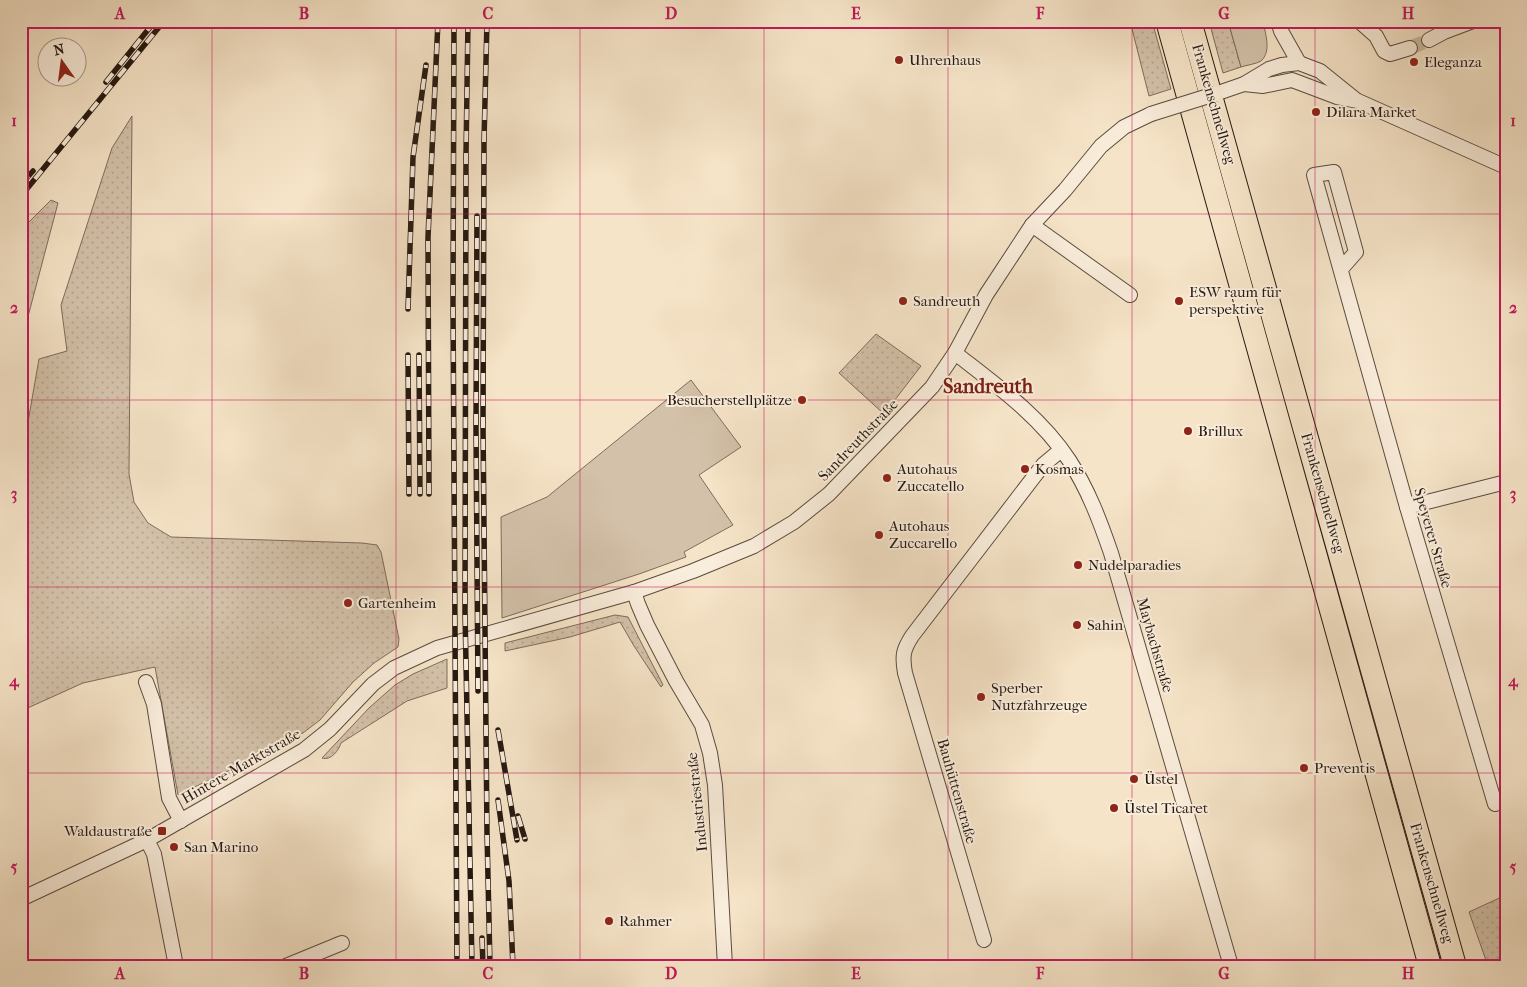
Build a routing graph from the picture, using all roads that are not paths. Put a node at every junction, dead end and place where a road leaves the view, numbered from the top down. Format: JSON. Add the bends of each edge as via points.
{"nodes":[{"id":1,"x":1167,"y":21,"type":"edge"},
{"id":2,"x":1190,"y":21,"type":"edge"},
{"id":3,"x":1278,"y":21,"type":"edge"},
{"id":4,"x":1359,"y":21,"type":"edge"},
{"id":5,"x":1473,"y":21,"type":"edge"},
{"id":6,"x":1429,"y":40,"type":"tunnel mouth"},
{"id":7,"x":1410,"y":48,"type":"tunnel mouth"},
{"id":8,"x":1299,"y":63,"type":"junction"},
{"id":9,"x":1292,"y":80,"type":"junction"},
{"id":10,"x":1244,"y":84,"type":"junction"},
{"id":11,"x":1358,"y":101,"type":"junction"},
{"id":12,"x":1506,"y":167,"type":"edge"},
{"id":13,"x":1032,"y":225,"type":"junction"},
{"id":14,"x":1341,"y":269,"type":"junction"},
{"id":15,"x":1130,"y":295,"type":"dead end"},
{"id":16,"x":955,"y":353,"type":"junction"},
{"id":17,"x":1061,"y":450,"type":"junction"},
{"id":18,"x":1506,"y":482,"type":"edge"},
{"id":19,"x":1407,"y":507,"type":"junction"},
{"id":20,"x":634,"y":592,"type":"junction"},
{"id":21,"x":146,"y":682,"type":"dead end"},
{"id":22,"x":1506,"y":801,"type":"edge"},
{"id":23,"x":181,"y":820,"type":"junction"},
{"id":24,"x":147,"y":840,"type":"junction"},
{"id":25,"x":21,"y":899,"type":"edge"},
{"id":26,"x":1441,"y":916,"type":"junction"},
{"id":27,"x":984,"y":940,"type":"dead end"},
{"id":28,"x":342,"y":943,"type":"dead end"},
{"id":29,"x":176,"y":966,"type":"edge"},
{"id":30,"x":286,"y":966,"type":"edge"},
{"id":31,"x":725,"y":966,"type":"edge"},
{"id":32,"x":1231,"y":966,"type":"edge"},
{"id":33,"x":1429,"y":966,"type":"edge"},
{"id":34,"x":1455,"y":966,"type":"edge"},
{"id":35,"x":1460,"y":966,"type":"edge"}],
"edges":[{"from":1,"to":33,"type":"highway","name":"Frankenschnellweg"},
{"from":2,"to":26,"type":"highway","name":"Frankenschnellweg"},
{"from":3,"to":8,"type":"street"},
{"from":4,"to":7,"type":"street","via":[[1376,36],[1384,51],[1390,54]]},
{"from":5,"to":6,"type":"street"},
{"from":8,"to":9,"type":"street"},
{"from":8,"to":10,"type":"street","name":"Sandreuthstraße","via":[[1269,69]]},
{"from":8,"to":11,"type":"street","via":[[1320,71]]},
{"from":9,"to":10,"type":"street","name":"Sandreuthstraße","via":[[1263,86]]},
{"from":9,"to":11,"type":"street","via":[[1336,97]]},
{"from":10,"to":13,"type":"street","name":"Sandreuthstraße","bridge":true,"via":[[1152,114],[1124,127],[1101,146]]},
{"from":11,"to":12,"type":"street"},
{"from":13,"to":15,"type":"street"},
{"from":13,"to":16,"type":"street","name":"Sandreuthstraße","via":[[986,295]]},
{"from":14,"to":14,"type":"street","name":"Speyerer Straße","via":[[1330,231],[1314,175],[1334,172],[1356,252]]},
{"from":14,"to":19,"type":"street","name":"Speyerer Straße"},
{"from":16,"to":17,"type":"street","name":"Maybachstraße","via":[[1009,395],[1039,423]]},
{"from":16,"to":20,"type":"street","name":"Sandreuthstraße","via":[[932,387],[856,468],[794,522],[754,546]]},
{"from":17,"to":27,"type":"street","name":"Bauhüttenstraße","via":[[1044,465],[912,636],[903,654],[905,673]]},
{"from":17,"to":32,"type":"street","name":"Maybachstraße","via":[[1097,513],[1111,553]]},
{"from":18,"to":19,"type":"street"},
{"from":19,"to":22,"type":"street","name":"Speyerer Straße","via":[[1495,804]]},
{"from":20,"to":23,"type":"street","name":"Hintere Marktstraße","via":[[437,648],[394,668],[304,750]]},
{"from":20,"to":31,"type":"street","name":"Industriestraße","via":[[647,625],[702,725],[710,753]]},
{"from":21,"to":23,"type":"street","via":[[154,704],[169,798]]},
{"from":23,"to":24,"type":"street","name":"Hintere Marktstraße"},
{"from":24,"to":25,"type":"street","name":"Hintere Marktstraße"},
{"from":24,"to":29,"type":"street","via":[[154,854]]},
{"from":26,"to":34,"type":"highway","name":"Frankenschnellweg"},
{"from":26,"to":35,"type":"highway"},
{"from":28,"to":30,"type":"street"}]}
